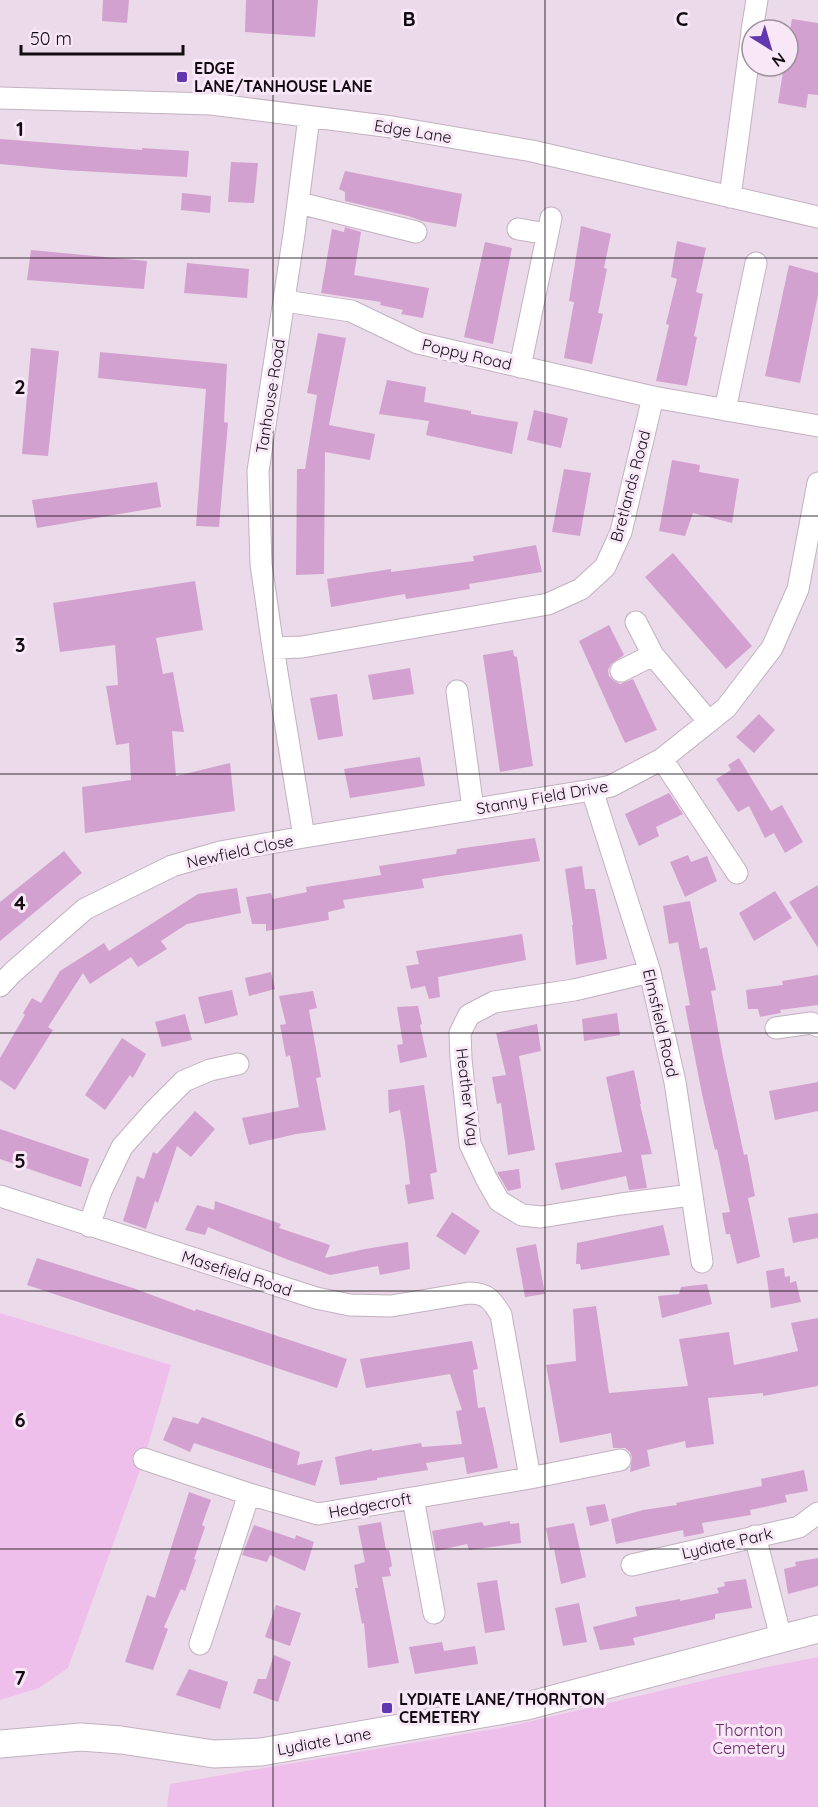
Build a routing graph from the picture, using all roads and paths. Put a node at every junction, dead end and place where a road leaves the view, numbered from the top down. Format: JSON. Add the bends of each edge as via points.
{"nodes":[{"id":1,"x":757,"y":0,"type":"edge"},
{"id":2,"x":754,"y":18,"type":"edge"},
{"id":3,"x":746,"y":78,"type":"edge"},
{"id":4,"x":0,"y":98,"type":"edge"},
{"id":5,"x":309,"y":117,"type":"junction"},
{"id":6,"x":730,"y":197,"type":"junction"},
{"id":7,"x":299,"y":203,"type":"junction"},
{"id":8,"x":818,"y":217,"type":"edge"},
{"id":9,"x":518,"y":229,"type":"dead end"},
{"id":10,"x":416,"y":232,"type":"dead end"},
{"id":11,"x":756,"y":263,"type":"dead end"},
{"id":12,"x":285,"y":301,"type":"junction"},
{"id":13,"x":520,"y":367,"type":"junction"},
{"id":14,"x":653,"y":397,"type":"junction"},
{"id":15,"x":725,"y":410,"type":"junction"},
{"id":16,"x":818,"y":426,"type":"edge"},
{"id":17,"x":818,"y":483,"type":"edge"},
{"id":18,"x":636,"y":622,"type":"dead end"},
{"id":19,"x":273,"y":648,"type":"junction"},
{"id":20,"x":653,"y":656,"type":"junction"},
{"id":21,"x":621,"y":672,"type":"dead end"},
{"id":22,"x":457,"y":691,"type":"dead end"},
{"id":23,"x":709,"y":722,"type":"junction"},
{"id":24,"x":662,"y":759,"type":"junction"},
{"id":25,"x":592,"y":790,"type":"junction"},
{"id":26,"x":473,"y":809,"type":"junction"},
{"id":27,"x":304,"y":837,"type":"junction"},
{"id":28,"x":737,"y":873,"type":"dead end"},
{"id":29,"x":650,"y":972,"type":"junction"},
{"id":30,"x":0,"y":986,"type":"edge"},
{"id":31,"x":818,"y":1026,"type":"edge"},
{"id":32,"x":776,"y":1028,"type":"dead end"},
{"id":33,"x":238,"y":1064,"type":"dead end"},
{"id":34,"x":691,"y":1195,"type":"junction"},
{"id":35,"x":0,"y":1197,"type":"edge"},
{"id":36,"x":89,"y":1226,"type":"junction"},
{"id":37,"x":702,"y":1262,"type":"dead end"},
{"id":38,"x":144,"y":1458,"type":"dead end"},
{"id":39,"x":620,"y":1460,"type":"dead end"},
{"id":40,"x":530,"y":1478,"type":"junction"},
{"id":41,"x":249,"y":1494,"type":"junction"},
{"id":42,"x":413,"y":1498,"type":"junction"},
{"id":43,"x":818,"y":1513,"type":"edge"},
{"id":44,"x":755,"y":1536,"type":"junction"},
{"id":45,"x":632,"y":1566,"type":"dead end"},
{"id":46,"x":434,"y":1613,"type":"dead end"},
{"id":47,"x":818,"y":1629,"type":"edge"},
{"id":48,"x":781,"y":1638,"type":"junction"},
{"id":49,"x":200,"y":1644,"type":"dead end"},
{"id":50,"x":0,"y":1744,"type":"edge"}],
"edges":[{"from":1,"to":2,"type":"street"},
{"from":3,"to":6,"type":"street"},
{"from":4,"to":5,"type":"street","name":"Edge Lane","via":[[211,104]]},
{"from":5,"to":6,"type":"street","name":"Edge Lane","via":[[532,151]]},
{"from":5,"to":7,"type":"street","name":"Tanhouse Road"},
{"from":6,"to":8,"type":"street","name":"Edge Lane"},
{"from":7,"to":10,"type":"street"},
{"from":7,"to":12,"type":"street","name":"Tanhouse Road"},
{"from":9,"to":13,"type":"street","via":[[549,226]]},
{"from":11,"to":15,"type":"street","via":[[742,284]]},
{"from":12,"to":13,"type":"street","name":"Poppy Road","via":[[351,311],[418,343]]},
{"from":12,"to":19,"type":"street","name":"Tanhouse Road","via":[[258,471],[261,564]]},
{"from":13,"to":14,"type":"street","name":"Poppy Road"},
{"from":14,"to":15,"type":"street"},
{"from":14,"to":19,"type":"street","name":"Bretlands Road","via":[[621,532],[604,567],[581,589],[548,604],[302,647]]},
{"from":15,"to":16,"type":"street"},
{"from":17,"to":23,"type":"street","name":"Stanny Field Drive","via":[[798,589],[772,648],[726,708]]},
{"from":18,"to":20,"type":"street"},
{"from":19,"to":27,"type":"street","name":"Tanhouse Road"},
{"from":20,"to":21,"type":"street"},
{"from":20,"to":23,"type":"street"},
{"from":22,"to":26,"type":"street"},
{"from":23,"to":24,"type":"street","name":"Stanny Field Drive"},
{"from":24,"to":25,"type":"street","name":"Stanny Field Drive","via":[[611,786]]},
{"from":24,"to":28,"type":"street"},
{"from":25,"to":26,"type":"street","name":"Stanny Field Drive"},
{"from":25,"to":29,"type":"street","name":"Elmsfield Road"},
{"from":26,"to":27,"type":"street","name":"Stanny Field Drive"},
{"from":27,"to":30,"type":"street","name":"Newfield Close","via":[[172,866],[126,888],[85,909]]},
{"from":29,"to":34,"type":"street","name":"Elmsfield Road","via":[[675,1082]]},
{"from":29,"to":34,"type":"street","name":"Heather Way","via":[[574,990],[494,1002],[469,1015],[460,1033],[470,1144],[499,1201],[522,1215],[540,1217]]},
{"from":31,"to":32,"type":"street","via":[[811,1023]]},
{"from":33,"to":36,"type":"street","via":[[184,1081],[155,1110],[122,1147]]},
{"from":34,"to":37,"type":"street","name":"Elmsfield Road"},
{"from":35,"to":36,"type":"street","name":"Masefield Road"},
{"from":36,"to":40,"type":"street","name":"Masefield Road","via":[[316,1298],[350,1305],[391,1306],[481,1293],[501,1315]]},
{"from":38,"to":41,"type":"street","name":"Hedgecroft"},
{"from":39,"to":40,"type":"street","name":"Hedgecroft"},
{"from":40,"to":42,"type":"street","name":"Hedgecroft"},
{"from":41,"to":42,"type":"street","name":"Hedgecroft","via":[[318,1514]]},
{"from":41,"to":49,"type":"street"},
{"from":42,"to":46,"type":"street"},
{"from":43,"to":44,"type":"street","name":"Lydiate Park","via":[[799,1527]]},
{"from":44,"to":45,"type":"street","name":"Lydiate Park"},
{"from":44,"to":48,"type":"street"},
{"from":47,"to":48,"type":"main road","name":"Lydiate Lane"},
{"from":48,"to":50,"type":"main road","name":"Lydiate Lane","via":[[528,1706],[261,1752],[214,1754],[81,1737]]}]}
